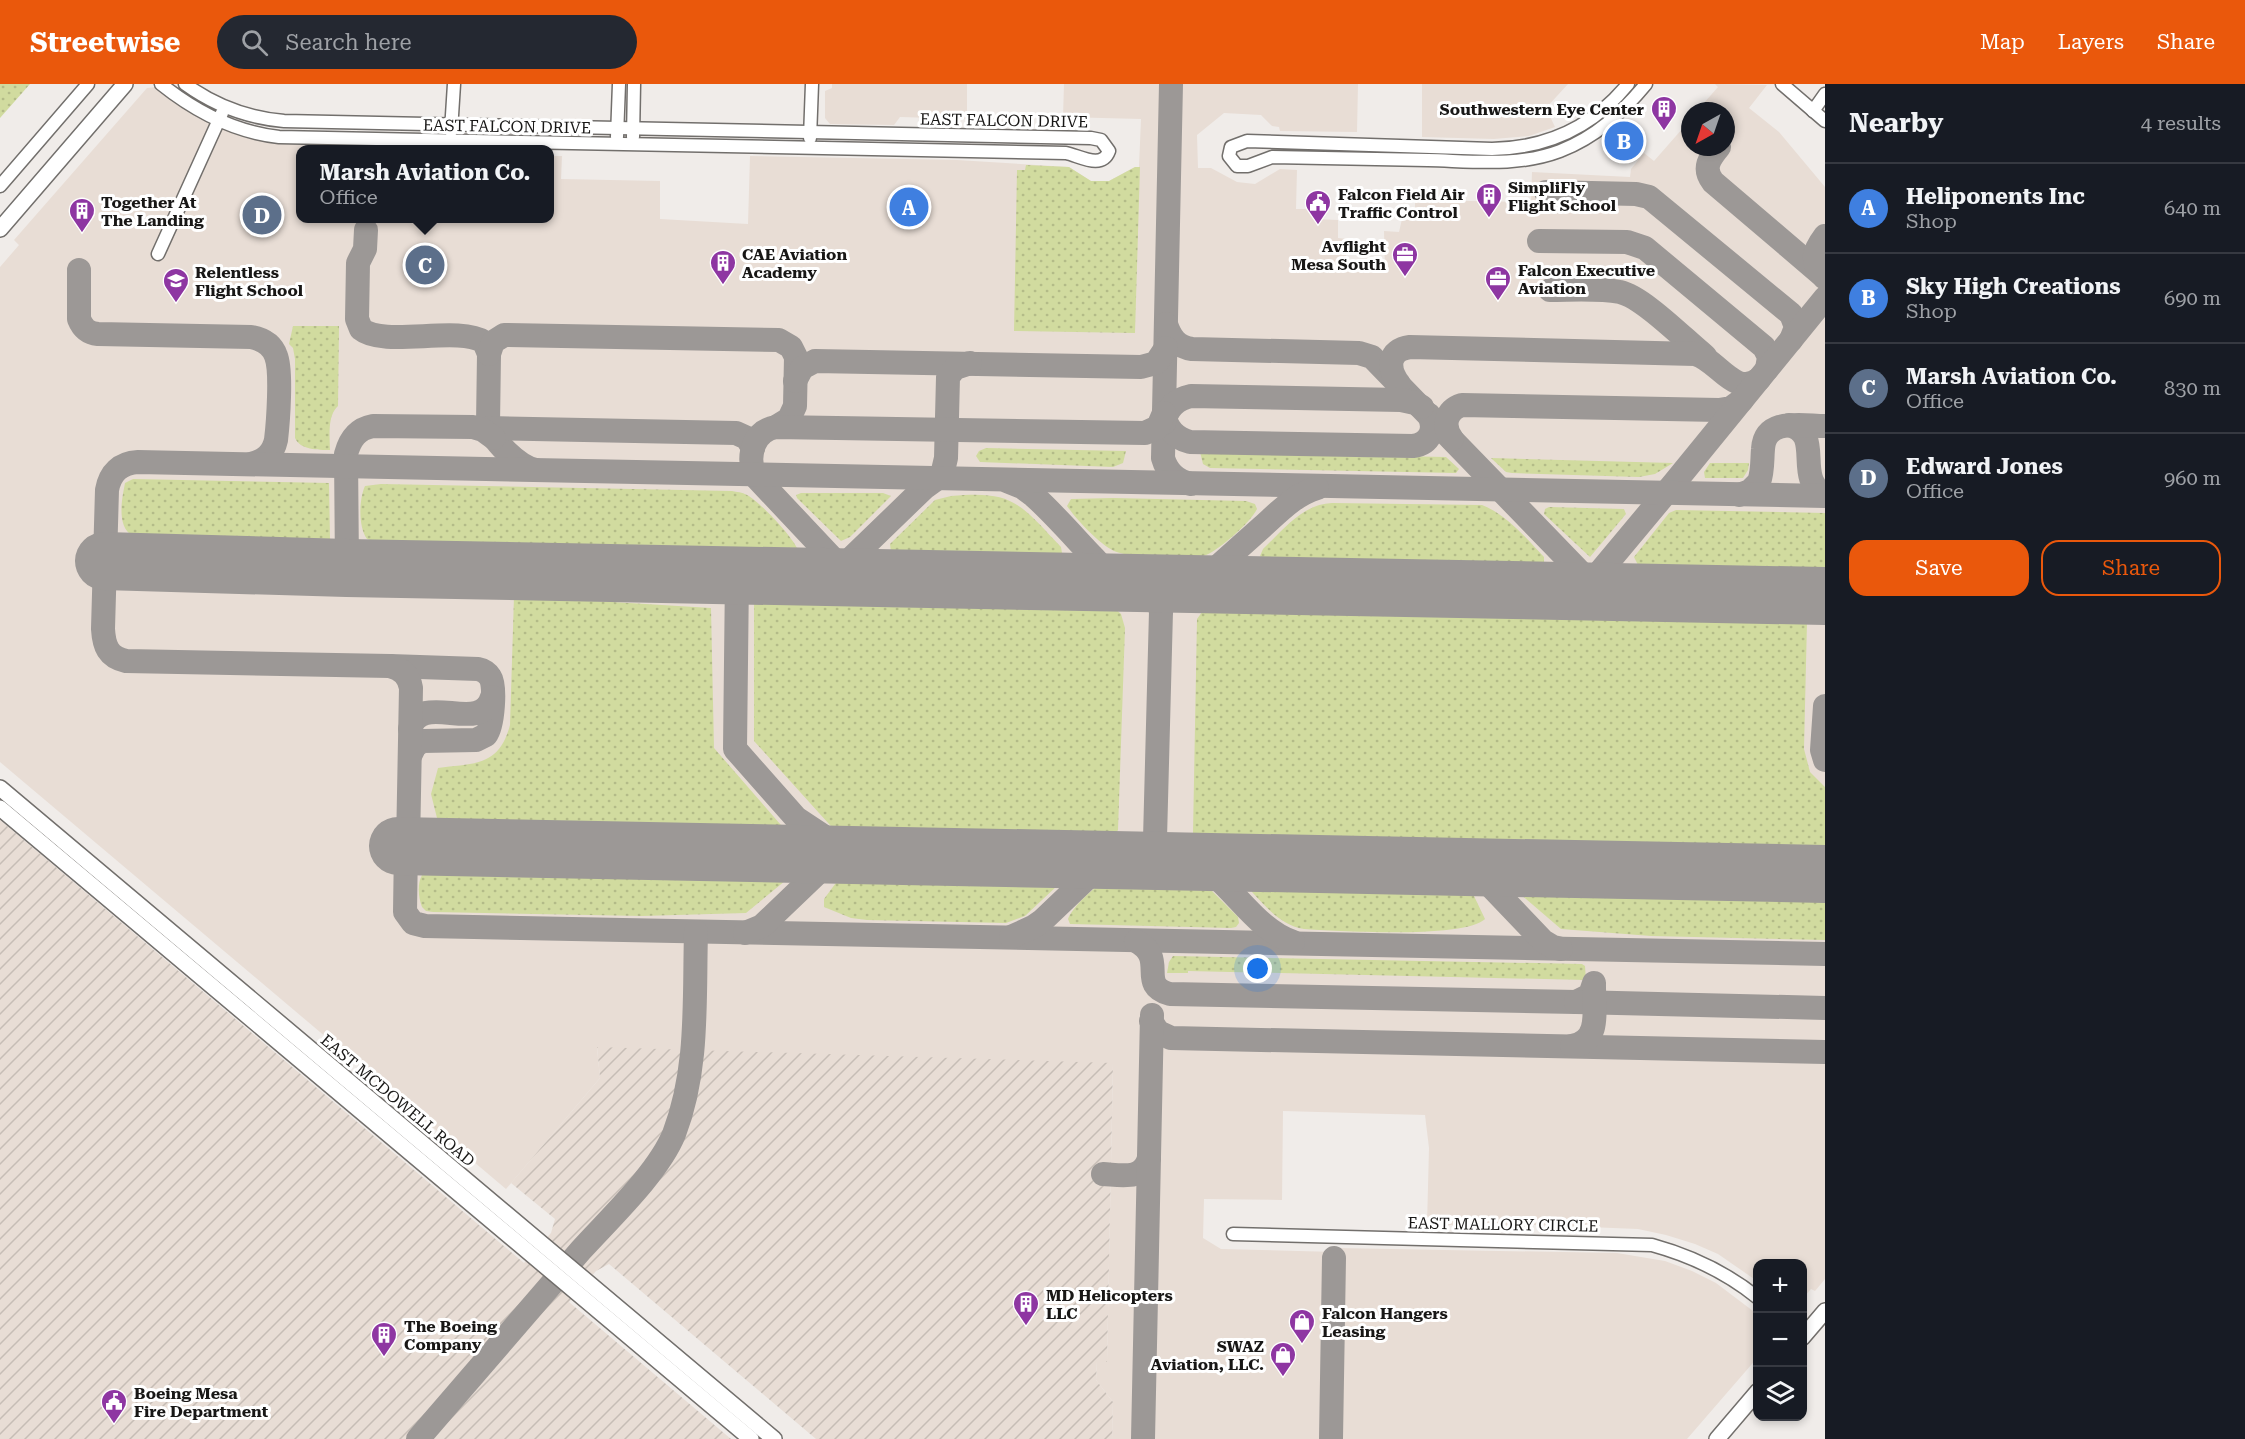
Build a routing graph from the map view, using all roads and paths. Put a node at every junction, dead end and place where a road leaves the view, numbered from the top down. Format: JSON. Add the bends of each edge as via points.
{"nodes":[{"id":1,"x":88,"y":84,"type":"edge"},
{"id":2,"x":125,"y":84,"type":"edge"},
{"id":3,"x":161,"y":84,"type":"edge"},
{"id":4,"x":185,"y":84,"type":"edge"},
{"id":5,"x":453,"y":84,"type":"edge"},
{"id":6,"x":619,"y":84,"type":"edge"},
{"id":7,"x":634,"y":84,"type":"edge"},
{"id":8,"x":812,"y":84,"type":"edge"},
{"id":9,"x":1628,"y":84,"type":"edge"},
{"id":10,"x":1646,"y":84,"type":"edge"},
{"id":11,"x":1782,"y":84,"type":"edge"},
{"id":12,"x":1825,"y":94,"type":"edge"},
{"id":13,"x":225,"y":107,"type":"junction"},
{"id":14,"x":1813,"y":111,"type":"junction"},
{"id":15,"x":218,"y":121,"type":"junction"},
{"id":16,"x":1825,"y":121,"type":"edge"},
{"id":17,"x":452,"y":126,"type":"junction"},
{"id":18,"x":618,"y":128,"type":"junction"},
{"id":19,"x":633,"y":129,"type":"junction"},
{"id":20,"x":810,"y":132,"type":"junction"},
{"id":21,"x":449,"y":141,"type":"junction"},
{"id":22,"x":617,"y":144,"type":"junction"},
{"id":23,"x":633,"y":144,"type":"junction"},
{"id":24,"x":810,"y":148,"type":"junction"},
{"id":25,"x":0,"y":186,"type":"edge"},
{"id":26,"x":0,"y":229,"type":"edge"},
{"id":27,"x":158,"y":254,"type":"dead end"},
{"id":28,"x":0,"y":788,"type":"edge"},
{"id":29,"x":0,"y":808,"type":"edge"},
{"id":30,"x":1233,"y":1234,"type":"dead end"},
{"id":31,"x":1753,"y":1294,"type":"edge"},
{"id":32,"x":1825,"y":1311,"type":"edge"},
{"id":33,"x":1807,"y":1332,"type":"edge"},
{"id":34,"x":1753,"y":1397,"type":"edge"},
{"id":35,"x":751,"y":1439,"type":"edge"},
{"id":36,"x":774,"y":1439,"type":"edge"},
{"id":37,"x":1717,"y":1439,"type":"edge"}],
"edges":[{"from":1,"to":25,"type":"street"},
{"from":2,"to":26,"type":"main road"},
{"from":3,"to":15,"type":"street","name":"EAST FALCON DRIVE","via":[[183,102]]},
{"from":4,"to":13,"type":"street","name":"EAST FALCON DRIVE"},
{"from":5,"to":17,"type":"street"},
{"from":6,"to":18,"type":"street"},
{"from":7,"to":19,"type":"street"},
{"from":8,"to":20,"type":"street"},
{"from":9,"to":10,"type":"street","via":[[1605,109],[1578,128],[1523,147],[1240,141],[1231,147],[1229,156],[1243,167],[1272,157],[1497,162],[1529,159],[1588,138],[1622,111]]},
{"from":11,"to":14,"type":"street"},
{"from":12,"to":14,"type":"street"},
{"from":13,"to":15,"type":"street"},
{"from":13,"to":17,"type":"street","name":"EAST FALCON DRIVE","via":[[284,121]]},
{"from":14,"to":16,"type":"street"},
{"from":15,"to":21,"type":"street","name":"EAST FALCON DRIVE","via":[[251,133],[279,137]]},
{"from":15,"to":27,"type":"street"},
{"from":17,"to":18,"type":"street","name":"EAST FALCON DRIVE"},
{"from":17,"to":21,"type":"street"},
{"from":18,"to":19,"type":"street","name":"EAST FALCON DRIVE"},
{"from":18,"to":22,"type":"street"},
{"from":19,"to":20,"type":"street","name":"EAST FALCON DRIVE"},
{"from":19,"to":23,"type":"street"},
{"from":20,"to":24,"type":"street"},
{"from":20,"to":24,"type":"street","name":"EAST FALCON DRIVE","via":[[1091,138],[1104,143],[1109,151],[1098,161],[1066,153]]},
{"from":21,"to":22,"type":"street","name":"EAST FALCON DRIVE"},
{"from":22,"to":23,"type":"street","name":"EAST FALCON DRIVE"},
{"from":23,"to":24,"type":"street","name":"EAST FALCON DRIVE"},
{"from":28,"to":36,"type":"main road","name":"EAST MCDOWELL ROAD"},
{"from":29,"to":35,"type":"main road","name":"EAST MCDOWELL ROAD"},
{"from":30,"to":31,"type":"street","name":"EAST MALLORY CIRCLE","via":[[1652,1245],[1721,1271]]},
{"from":32,"to":33,"type":"main road"},
{"from":34,"to":37,"type":"main road"}]}
